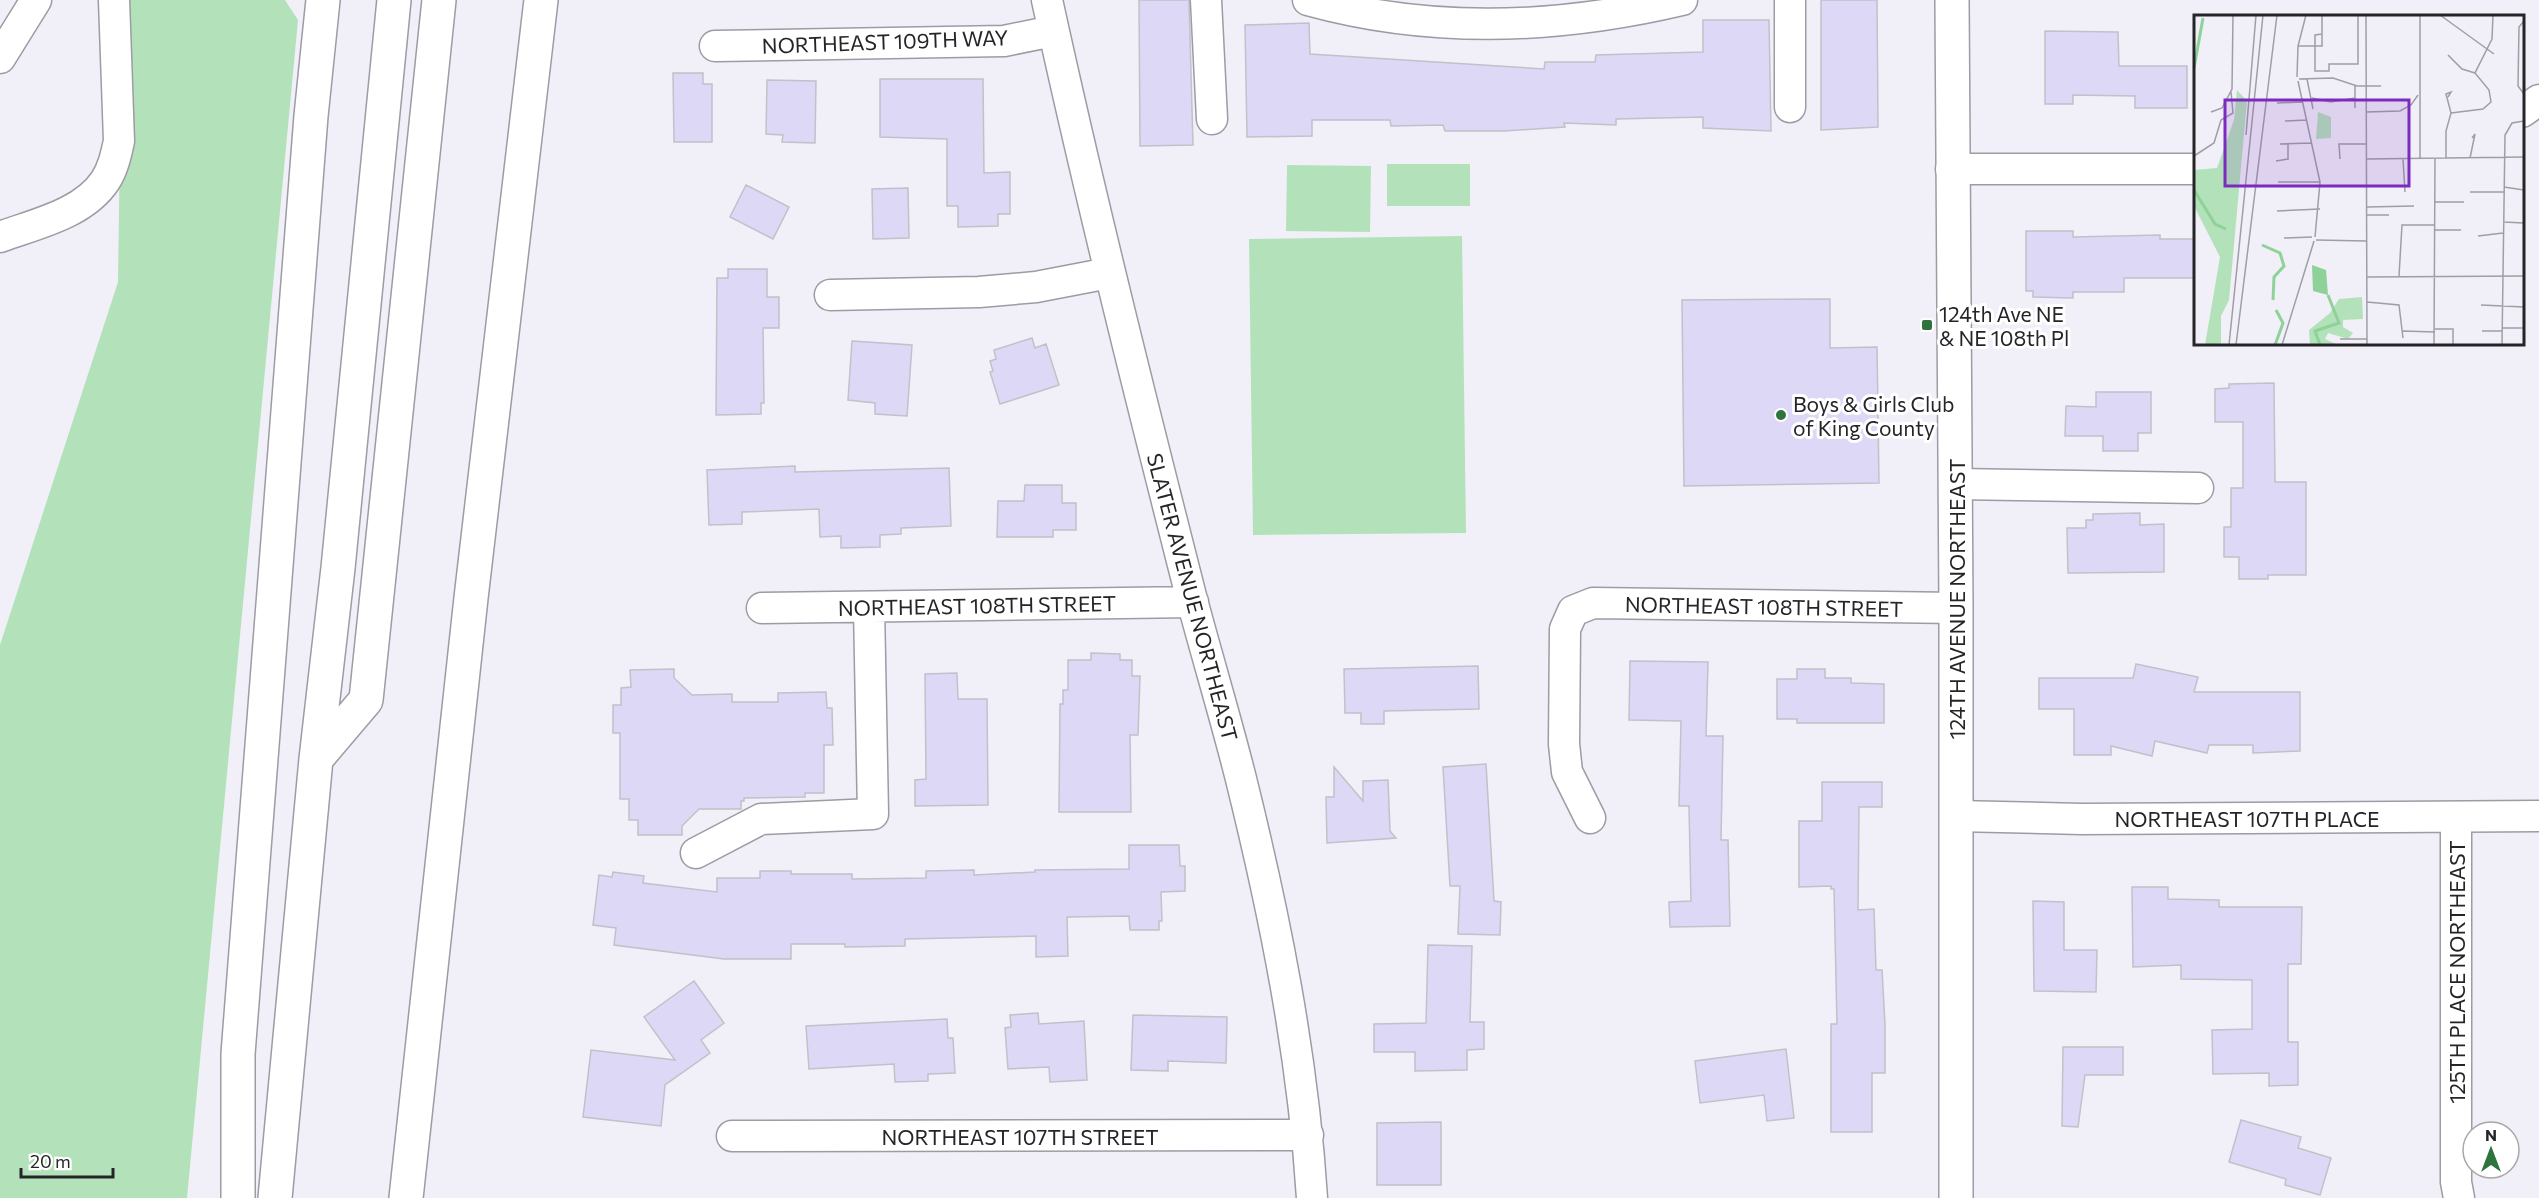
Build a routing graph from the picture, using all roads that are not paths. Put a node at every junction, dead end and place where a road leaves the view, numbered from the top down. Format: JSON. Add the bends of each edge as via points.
{"nodes":[{"id":1,"x":36,"y":0,"type":"edge"},
{"id":2,"x":114,"y":0,"type":"edge"},
{"id":3,"x":323,"y":0,"type":"edge"},
{"id":4,"x":394,"y":0,"type":"edge"},
{"id":5,"x":440,"y":0,"type":"edge"},
{"id":6,"x":541,"y":0,"type":"edge"},
{"id":7,"x":1047,"y":0,"type":"edge"},
{"id":8,"x":1206,"y":0,"type":"edge"},
{"id":9,"x":1308,"y":0,"type":"edge"},
{"id":10,"x":1682,"y":0,"type":"edge"},
{"id":11,"x":1791,"y":0,"type":"edge"},
{"id":12,"x":1952,"y":0,"type":"edge"},
{"id":13,"x":1053,"y":31,"type":"junction"},
{"id":14,"x":716,"y":46,"type":"dead end"},
{"id":15,"x":0,"y":58,"type":"edge"},
{"id":16,"x":2539,"y":100,"type":"edge"},
{"id":17,"x":1790,"y":107,"type":"dead end"},
{"id":18,"x":2524,"y":111,"type":"edge"},
{"id":19,"x":1212,"y":119,"type":"dead end"},
{"id":20,"x":1951,"y":169,"type":"junction"},
{"id":21,"x":2194,"y":169,"type":"edge"},
{"id":22,"x":0,"y":237,"type":"edge"},
{"id":23,"x":1109,"y":273,"type":"junction"},
{"id":24,"x":830,"y":295,"type":"dead end"},
{"id":25,"x":1956,"y":484,"type":"junction"},
{"id":26,"x":2198,"y":488,"type":"dead end"},
{"id":27,"x":1193,"y":602,"type":"junction"},
{"id":28,"x":869,"y":607,"type":"junction"},
{"id":29,"x":762,"y":608,"type":"dead end"},
{"id":30,"x":1956,"y":608,"type":"junction"},
{"id":31,"x":316,"y":759,"type":"junction"},
{"id":32,"x":1956,"y":816,"type":"junction"},
{"id":33,"x":2539,"y":816,"type":"edge"},
{"id":34,"x":2456,"y":817,"type":"junction"},
{"id":35,"x":1590,"y":818,"type":"dead end"},
{"id":36,"x":696,"y":853,"type":"dead end"},
{"id":37,"x":1308,"y":1135,"type":"junction"},
{"id":38,"x":732,"y":1136,"type":"dead end"},
{"id":39,"x":238,"y":1198,"type":"edge"},
{"id":40,"x":275,"y":1198,"type":"edge"},
{"id":41,"x":406,"y":1198,"type":"edge"},
{"id":42,"x":1312,"y":1198,"type":"edge"},
{"id":43,"x":1956,"y":1198,"type":"edge"},
{"id":44,"x":2458,"y":1198,"type":"edge"}],
"edges":[{"from":1,"to":15,"type":"street"},
{"from":2,"to":22,"type":"street","via":[[119,141],[110,172],[94,194],[63,214]]},
{"from":3,"to":39,"type":"main road","via":[[238,1053]]},
{"from":4,"to":31,"type":"main road"},
{"from":5,"to":31,"type":"main road","via":[[366,700]]},
{"from":6,"to":41,"type":"main road"},
{"from":7,"to":13,"type":"street","name":"SLATER AVENUE NORTHEAST"},
{"from":8,"to":19,"type":"street"},
{"from":9,"to":10,"type":"street","via":[[1391,19],[1463,24],[1615,15]]},
{"from":11,"to":17,"type":"street"},
{"from":12,"to":20,"type":"main road","name":"124TH AVENUE NORTHEAST"},
{"from":13,"to":14,"type":"street","name":"NORTHEAST 109TH WAY","via":[[1004,41]]},
{"from":13,"to":23,"type":"street","name":"SLATER AVENUE NORTHEAST"},
{"from":16,"to":18,"type":"street"},
{"from":20,"to":21,"type":"street"},
{"from":20,"to":25,"type":"main road","name":"124TH AVENUE NORTHEAST"},
{"from":23,"to":24,"type":"street","via":[[1036,287],[979,292]]},
{"from":23,"to":27,"type":"street","name":"SLATER AVENUE NORTHEAST"},
{"from":25,"to":26,"type":"street"},
{"from":25,"to":30,"type":"main road","name":"124TH AVENUE NORTHEAST"},
{"from":27,"to":28,"type":"street","name":"NORTHEAST 108TH STREET"},
{"from":27,"to":37,"type":"street","name":"SLATER AVENUE NORTHEAST","via":[[1270,905]]},
{"from":28,"to":29,"type":"street","name":"NORTHEAST 108TH STREET"},
{"from":28,"to":36,"type":"street","via":[[873,814],[761,819]]},
{"from":30,"to":32,"type":"main road","name":"124TH AVENUE NORTHEAST"},
{"from":30,"to":35,"type":"street","name":"NORTHEAST 108TH STREET","via":[[1593,603],[1574,611],[1564,629],[1563,744],[1567,772]]},
{"from":31,"to":40,"type":"main road"},
{"from":32,"to":34,"type":"street","name":"NORTHEAST 107TH PLACE"},
{"from":32,"to":43,"type":"main road","name":"124TH AVENUE NORTHEAST"},
{"from":33,"to":34,"type":"street","name":"NORTHEAST 107TH PLACE"},
{"from":34,"to":44,"type":"street","name":"125TH PLACE NORTHEAST"},
{"from":37,"to":38,"type":"street","name":"NORTHEAST 107TH STREET"},
{"from":37,"to":42,"type":"street","name":"SLATER AVENUE NORTHEAST"}]}
